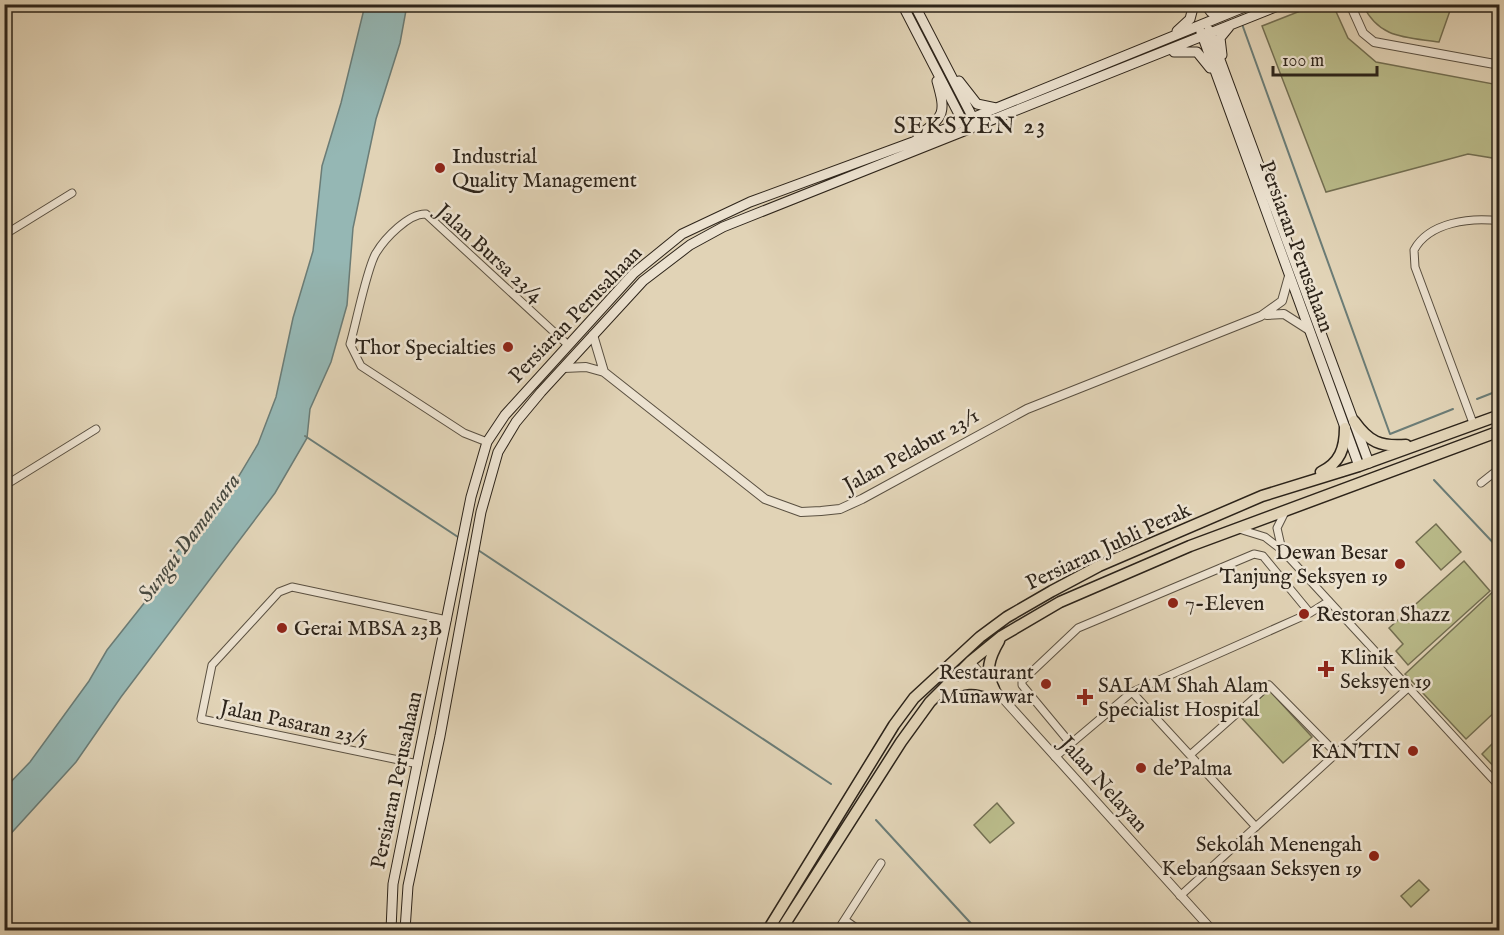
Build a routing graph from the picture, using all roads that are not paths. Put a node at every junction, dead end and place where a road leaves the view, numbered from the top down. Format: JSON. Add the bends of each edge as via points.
{"nodes":[{"id":1,"x":902,"y":4,"type":"edge"},
{"id":2,"x":914,"y":4,"type":"edge"},
{"id":3,"x":1194,"y":4,"type":"edge"},
{"id":4,"x":1205,"y":4,"type":"edge"},
{"id":5,"x":1283,"y":4,"type":"edge"},
{"id":6,"x":1350,"y":4,"type":"edge"},
{"id":7,"x":1248,"y":6,"type":"edge"},
{"id":8,"x":1225,"y":15,"type":"junction"},
{"id":9,"x":1202,"y":24,"type":"junction"},
{"id":10,"x":1233,"y":24,"type":"junction"},
{"id":11,"x":1173,"y":35,"type":"junction"},
{"id":12,"x":1206,"y":35,"type":"junction"},
{"id":13,"x":945,"y":62,"type":"junction"},
{"id":14,"x":933,"y":64,"type":"junction"},
{"id":15,"x":1132,"y":65,"type":"junction"},
{"id":16,"x":1500,"y":65,"type":"edge"},
{"id":17,"x":1225,"y":71,"type":"junction"},
{"id":18,"x":1215,"y":74,"type":"junction"},
{"id":19,"x":996,"y":108,"type":"junction"},
{"id":20,"x":975,"y":122,"type":"junction"},
{"id":21,"x":965,"y":126,"type":"junction"},
{"id":22,"x":913,"y":142,"type":"junction"},
{"id":23,"x":72,"y":193,"type":"dead end"},
{"id":24,"x":1500,"y":221,"type":"edge"},
{"id":25,"x":4,"y":235,"type":"edge"},
{"id":26,"x":1289,"y":276,"type":"junction"},
{"id":27,"x":1261,"y":316,"type":"junction"},
{"id":28,"x":1309,"y":330,"type":"junction"},
{"id":29,"x":593,"y":335,"type":"junction"},
{"id":30,"x":567,"y":344,"type":"junction"},
{"id":31,"x":564,"y":368,"type":"junction"},
{"id":32,"x":604,"y":372,"type":"junction"},
{"id":33,"x":1500,"y":415,"type":"edge"},
{"id":34,"x":1473,"y":423,"type":"junction"},
{"id":35,"x":1349,"y":424,"type":"junction"},
{"id":36,"x":96,"y":429,"type":"dead end"},
{"id":37,"x":1495,"y":433,"type":"edge"},
{"id":38,"x":487,"y":442,"type":"junction"},
{"id":39,"x":1420,"y":444,"type":"junction"},
{"id":40,"x":1467,"y":444,"type":"junction"},
{"id":41,"x":1365,"y":467,"type":"junction"},
{"id":42,"x":1497,"y":469,"type":"edge"},
{"id":43,"x":1388,"y":473,"type":"junction"},
{"id":44,"x":1500,"y":477,"type":"edge"},
{"id":45,"x":1296,"y":483,"type":"junction"},
{"id":46,"x":1480,"y":483,"type":"dead end"},
{"id":47,"x":1356,"y":484,"type":"junction"},
{"id":48,"x":4,"y":486,"type":"edge"},
{"id":49,"x":1291,"y":506,"type":"junction"},
{"id":50,"x":1234,"y":528,"type":"junction"},
{"id":51,"x":1282,"y":550,"type":"junction"},
{"id":52,"x":1329,"y":602,"type":"junction"},
{"id":53,"x":1310,"y":613,"type":"junction"},
{"id":54,"x":447,"y":620,"type":"junction"},
{"id":55,"x":1002,"y":636,"type":"junction"},
{"id":56,"x":970,"y":662,"type":"junction"},
{"id":57,"x":949,"y":664,"type":"junction"},
{"id":58,"x":1408,"y":688,"type":"junction"},
{"id":59,"x":994,"y":689,"type":"junction"},
{"id":60,"x":1132,"y":692,"type":"junction"},
{"id":61,"x":930,"y":702,"type":"junction"},
{"id":62,"x":1071,"y":744,"type":"junction"},
{"id":63,"x":1336,"y":753,"type":"junction"},
{"id":64,"x":1190,"y":755,"type":"junction"},
{"id":65,"x":1055,"y":757,"type":"junction"},
{"id":66,"x":418,"y":764,"type":"junction"},
{"id":67,"x":1500,"y":787,"type":"edge"},
{"id":68,"x":1256,"y":827,"type":"junction"},
{"id":69,"x":881,"y":863,"type":"dead end"},
{"id":70,"x":1180,"y":896,"type":"junction"},
{"id":71,"x":845,"y":920,"type":"junction"},
{"id":72,"x":391,"y":930,"type":"edge"},
{"id":73,"x":405,"y":930,"type":"edge"},
{"id":74,"x":768,"y":930,"type":"edge"},
{"id":75,"x":781,"y":930,"type":"edge"},
{"id":76,"x":838,"y":930,"type":"edge"},
{"id":77,"x":859,"y":930,"type":"edge"},
{"id":78,"x":1212,"y":930,"type":"edge"}],
"edges":[{"from":1,"to":14,"type":"main road"},
{"from":2,"to":13,"type":"main road"},
{"from":3,"to":11,"type":"main road","via":[[1190,19]]},
{"from":4,"to":8,"type":"main road","via":[[1211,12]]},
{"from":5,"to":10,"type":"main road","name":"Persiaran Perusahaan"},
{"from":6,"to":16,"type":"street","via":[[1363,33],[1374,42]]},
{"from":7,"to":8,"type":"main road","name":"Persiaran Perusahaan"},
{"from":8,"to":9,"type":"main road","name":"Persiaran Perusahaan"},
{"from":9,"to":11,"type":"main road","name":"Persiaran Perusahaan"},
{"from":9,"to":12,"type":"main road","name":"Persiaran Perusahaan"},
{"from":10,"to":12,"type":"main road","name":"Persiaran Perusahaan"},
{"from":10,"to":17,"type":"main road","via":[[1220,38]]},
{"from":11,"to":19,"type":"main road","name":"Persiaran Perusahaan"},
{"from":12,"to":15,"type":"main road","name":"Persiaran Perusahaan"},
{"from":12,"to":17,"type":"main road","name":"Persiaran Perusahaan"},
{"from":12,"to":18,"type":"main road","name":"Persiaran Perusahaan"},
{"from":13,"to":19,"type":"main road","via":[[977,104]]},
{"from":13,"to":20,"type":"main road"},
{"from":14,"to":21,"type":"main road"},
{"from":14,"to":22,"type":"main road","via":[[942,114]]},
{"from":15,"to":18,"type":"main road","via":[[1192,50],[1202,56]]},
{"from":15,"to":20,"type":"main road","name":"Persiaran Perusahaan"},
{"from":17,"to":35,"type":"main road","name":"Persiaran Perusahaan"},
{"from":18,"to":26,"type":"main road","name":"Persiaran Perusahaan"},
{"from":19,"to":20,"type":"main road","name":"Persiaran Perusahaan"},
{"from":20,"to":21,"type":"main road","name":"Persiaran Perusahaan"},
{"from":21,"to":22,"type":"main road","name":"Persiaran Perusahaan"},
{"from":21,"to":29,"type":"main road","name":"Persiaran Perusahaan","via":[[723,227],[690,245],[643,281]]},
{"from":22,"to":30,"type":"main road","name":"Persiaran Perusahaan","via":[[758,199],[682,234],[634,273]]},
{"from":23,"to":25,"type":"street"},
{"from":24,"to":34,"type":"street","via":[[1457,221],[1425,236],[1414,250],[1416,267]]},
{"from":26,"to":27,"type":"street","name":"Jalan Pelabur 23/1","via":[[1282,301]]},
{"from":26,"to":28,"type":"main road","name":"Persiaran Perusahaan"},
{"from":27,"to":28,"type":"street","name":"Jalan Pelabur 23/1","via":[[1284,315]]},
{"from":27,"to":32,"type":"street","name":"Jalan Pelabur 23/1","via":[[1027,409],[862,499],[840,509],[821,511],[801,512],[758,494]]},
{"from":28,"to":35,"type":"main road","name":"Persiaran Perusahaan"},
{"from":29,"to":31,"type":"main road","name":"Persiaran Perusahaan"},
{"from":29,"to":32,"type":"street"},
{"from":30,"to":38,"type":"main road","name":"Persiaran Perusahaan","via":[[505,415]]},
{"from":30,"to":38,"type":"street","name":"Jalan Bursa 23/4","via":[[426,214],[408,218],[375,253],[350,344],[361,366],[464,433]]},
{"from":31,"to":32,"type":"street","name":"Jalan Pelabur 23/1","via":[[586,367]]},
{"from":31,"to":73,"type":"main road","name":"Persiaran Perusahaan","via":[[516,422],[489,476],[408,886]]},
{"from":33,"to":34,"type":"main road","name":"Persiaran Jubli Perak"},
{"from":34,"to":37,"type":"main road"},
{"from":34,"to":39,"type":"main road","name":"Persiaran Jubli Perak"},
{"from":34,"to":40,"type":"main road"},
{"from":35,"to":39,"type":"main road","via":[[1381,445]]},
{"from":35,"to":41,"type":"main road","name":"Persiaran Perusahaan"},
{"from":35,"to":45,"type":"main road","via":[[1335,464]]},
{"from":36,"to":48,"type":"street"},
{"from":37,"to":40,"type":"main road","name":"Persiaran Jubli Perak"},
{"from":38,"to":54,"type":"main road","name":"Persiaran Perusahaan","via":[[471,497]]},
{"from":39,"to":41,"type":"main road","name":"Persiaran Jubli Perak"},
{"from":40,"to":43,"type":"main road","name":"Persiaran Jubli Perak"},
{"from":41,"to":43,"type":"main road"},
{"from":41,"to":45,"type":"main road","name":"Persiaran Jubli Perak"},
{"from":41,"to":47,"type":"main road"},
{"from":42,"to":44,"type":"street"},
{"from":42,"to":46,"type":"street"},
{"from":43,"to":47,"type":"main road","name":"Persiaran Jubli Perak"},
{"from":45,"to":57,"type":"main road","name":"Persiaran Jubli Perak","via":[[1100,566],[1052,591],[1006,617]]},
{"from":47,"to":49,"type":"main road","name":"Persiaran Jubli Perak"},
{"from":49,"to":50,"type":"main road","name":"Persiaran Jubli Perak"},
{"from":49,"to":51,"type":"street","via":[[1277,528]]},
{"from":50,"to":51,"type":"street","via":[[1265,537]]},
{"from":50,"to":55,"type":"main road","name":"Persiaran Jubli Perak","via":[[1060,602]]},
{"from":51,"to":52,"type":"street"},
{"from":52,"to":53,"type":"street"},
{"from":52,"to":58,"type":"street"},
{"from":53,"to":60,"type":"street"},
{"from":53,"to":62,"type":"street","via":[[1263,556],[1254,554],[1078,628],[1023,677],[1022,685]]},
{"from":54,"to":66,"type":"main road","name":"Persiaran Perusahaan"},
{"from":54,"to":66,"type":"street","name":"Jalan Pasaran 23/5","via":[[292,587],[279,592],[212,665],[203,709],[201,719]]},
{"from":55,"to":56,"type":"main road","name":"Persiaran Jubli Perak"},
{"from":55,"to":59,"type":"main road","via":[[989,663]]},
{"from":56,"to":57,"type":"main road","via":[[960,659]]},
{"from":56,"to":59,"type":"street","name":"Jalan Nelayan"},
{"from":56,"to":61,"type":"main road","name":"Persiaran Jubli Perak"},
{"from":57,"to":74,"type":"main road","name":"Persiaran Jubli Perak","via":[[914,698],[894,725]]},
{"from":58,"to":63,"type":"street"},
{"from":58,"to":67,"type":"street"},
{"from":59,"to":61,"type":"main road","via":[[967,683]]},
{"from":59,"to":65,"type":"street","name":"Jalan Nelayan"},
{"from":60,"to":62,"type":"street"},
{"from":60,"to":64,"type":"street"},
{"from":61,"to":75,"type":"main road","name":"Persiaran Jubli Perak"},
{"from":62,"to":65,"type":"street"},
{"from":63,"to":64,"type":"street","via":[[1269,685]]},
{"from":63,"to":68,"type":"street"},
{"from":64,"to":68,"type":"street"},
{"from":65,"to":70,"type":"street","name":"Jalan Nelayan"},
{"from":66,"to":72,"type":"main road","name":"Persiaran Perusahaan","via":[[393,884]]},
{"from":68,"to":70,"type":"street"},
{"from":69,"to":71,"type":"street"},
{"from":70,"to":78,"type":"street","name":"Jalan Nelayan"},
{"from":71,"to":76,"type":"street"},
{"from":71,"to":77,"type":"street"}]}
